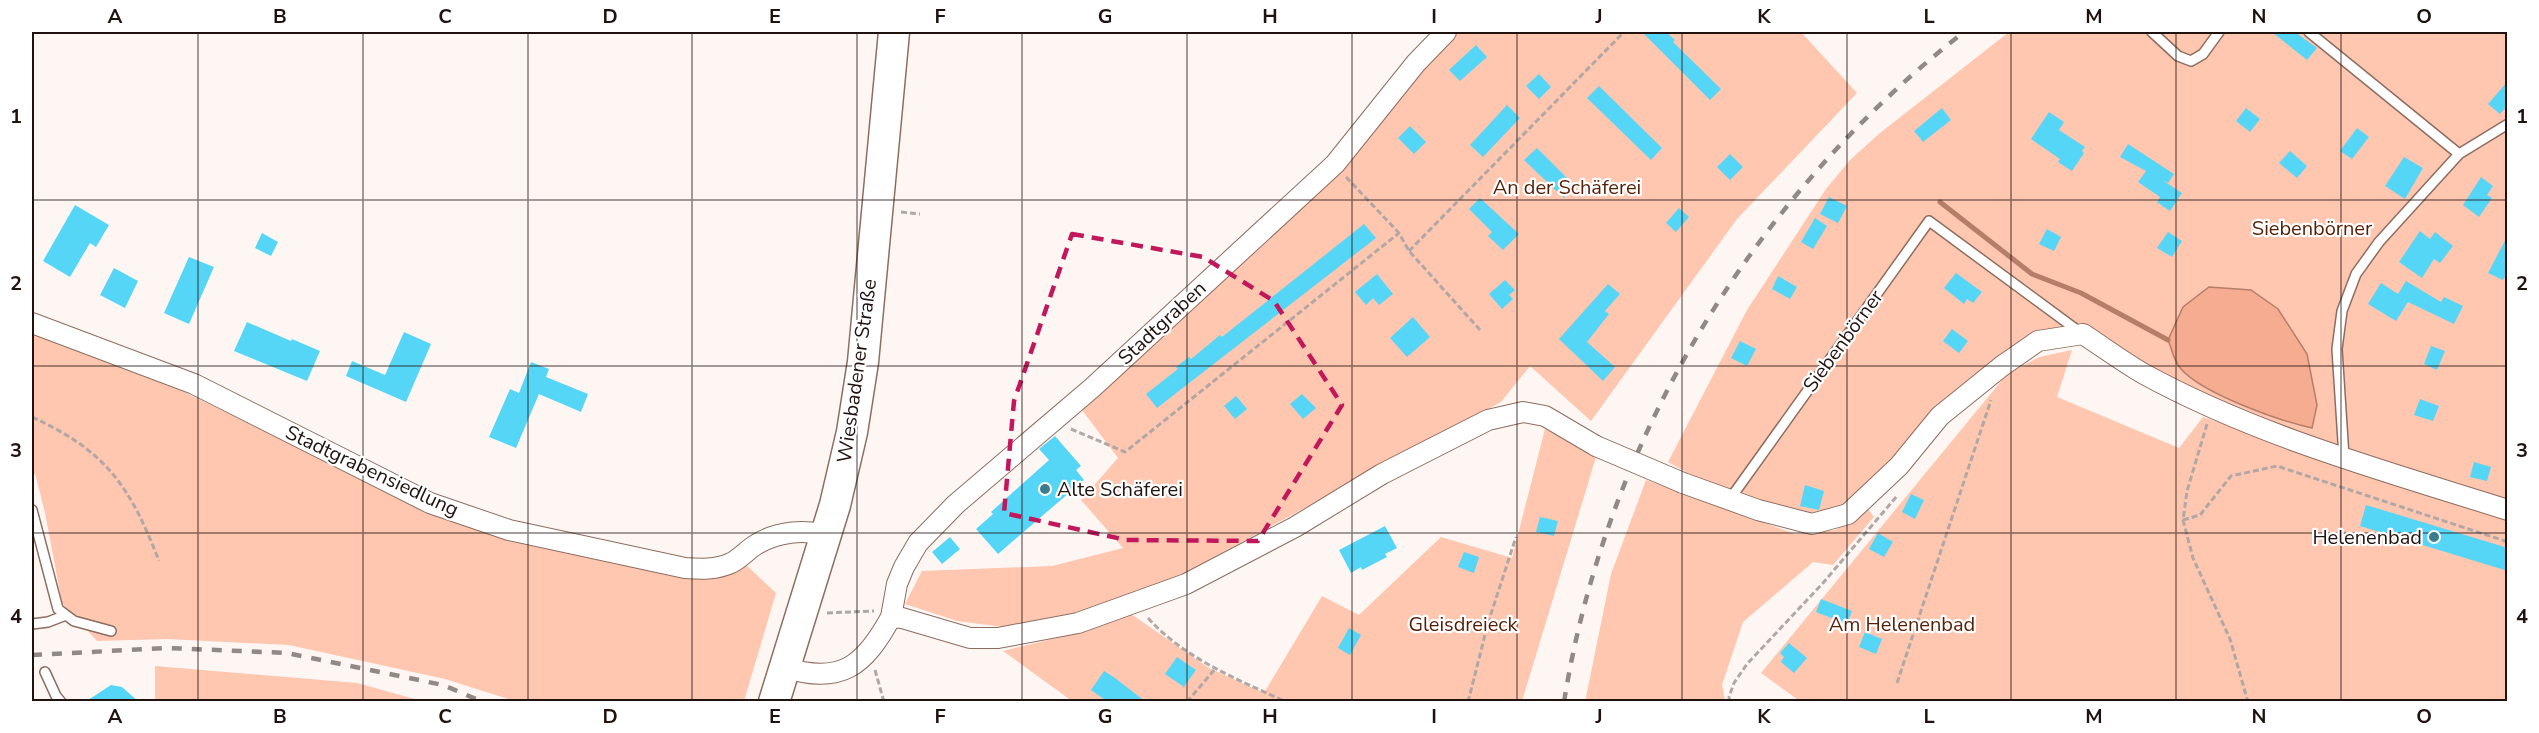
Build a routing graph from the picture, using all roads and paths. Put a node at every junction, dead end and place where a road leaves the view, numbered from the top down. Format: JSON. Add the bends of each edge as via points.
{"nodes":[{"id":1,"x":894,"y":32,"type":"edge"},
{"id":2,"x":1446,"y":32,"type":"edge"},
{"id":3,"x":1624,"y":32,"type":"edge"},
{"id":4,"x":2152,"y":32,"type":"edge"},
{"id":5,"x":2218,"y":32,"type":"edge"},
{"id":6,"x":2309,"y":32,"type":"edge"},
{"id":7,"x":2508,"y":124,"type":"edge"},
{"id":8,"x":2459,"y":154,"type":"junction"},
{"id":9,"x":1335,"y":164,"type":"junction"},
{"id":10,"x":1399,"y":233,"type":"junction"},
{"id":11,"x":1409,"y":251,"type":"junction"},
{"id":12,"x":32,"y":323,"type":"edge"},
{"id":13,"x":1480,"y":330,"type":"dead end"},
{"id":14,"x":2083,"y":334,"type":"junction"},
{"id":15,"x":1991,"y":400,"type":"dead end"},
{"id":16,"x":2212,"y":406,"type":"junction"},
{"id":17,"x":32,"y":417,"type":"edge"},
{"id":18,"x":1053,"y":421,"type":"junction"},
{"id":19,"x":2344,"y":457,"type":"junction"},
{"id":20,"x":1903,"y":489,"type":"dead end"},
{"id":21,"x":1730,"y":499,"type":"junction"},
{"id":22,"x":32,"y":510,"type":"edge"},
{"id":23,"x":2508,"y":510,"type":"edge"},
{"id":24,"x":2183,"y":520,"type":"junction"},
{"id":25,"x":825,"y":535,"type":"junction"},
{"id":26,"x":1516,"y":537,"type":"dead end"},
{"id":27,"x":2508,"y":542,"type":"edge"},
{"id":28,"x":159,"y":561,"type":"dead end"},
{"id":29,"x":1134,"y":603,"type":"junction"},
{"id":30,"x":892,"y":613,"type":"junction"},
{"id":31,"x":66,"y":615,"type":"junction"},
{"id":32,"x":800,"y":615,"type":"junction"},
{"id":33,"x":32,"y":624,"type":"edge"},
{"id":34,"x":111,"y":631,"type":"dead end"},
{"id":35,"x":865,"y":657,"type":"junction"},
{"id":36,"x":784,"y":668,"type":"junction"},
{"id":37,"x":1215,"y":669,"type":"junction"},
{"id":38,"x":45,"y":672,"type":"dead end"},
{"id":39,"x":1897,"y":683,"type":"dead end"},
{"id":40,"x":61,"y":702,"type":"edge"},
{"id":41,"x":774,"y":702,"type":"edge"},
{"id":42,"x":885,"y":702,"type":"edge"},
{"id":43,"x":1187,"y":702,"type":"edge"},
{"id":44,"x":1286,"y":702,"type":"edge"},
{"id":45,"x":1468,"y":702,"type":"edge"},
{"id":46,"x":1730,"y":702,"type":"edge"},
{"id":47,"x":2248,"y":702,"type":"edge"}],
"edges":[{"from":1,"to":25,"type":"main road","name":"Wiesbadener Straße","via":[[863,362],[844,471]]},
{"from":2,"to":9,"type":"street","name":"Stadtgraben","via":[[1416,63]]},
{"from":3,"to":11,"type":"path"},
{"from":4,"to":5,"type":"lane","via":[[2178,56],[2191,61],[2204,54]]},
{"from":6,"to":8,"type":"lane"},
{"from":7,"to":8,"type":"lane"},
{"from":8,"to":19,"type":"lane","via":[[2379,242],[2356,274],[2342,311],[2337,349]]},
{"from":9,"to":10,"type":"path"},
{"from":9,"to":18,"type":"street","name":"Stadtgraben"},
{"from":10,"to":11,"type":"path"},
{"from":10,"to":18,"type":"path","via":[[1125,452]]},
{"from":11,"to":13,"type":"path"},
{"from":12,"to":25,"type":"street","name":"Stadtgrabensiedlung","via":[[194,384],[430,503],[509,530],[703,569],[731,563],[771,537],[807,532]]},
{"from":14,"to":16,"type":"street","name":"Siebenbörner","via":[[2144,373]]},
{"from":14,"to":21,"type":"street","via":[[2038,341],[2002,366],[1940,416],[1899,466],[1848,514],[1812,524]]},
{"from":14,"to":21,"type":"lane","name":"Siebenbörner","via":[[1929,221]]},
{"from":15,"to":39,"type":"path"},
{"from":16,"to":19,"type":"street","name":"Siebenbörner"},
{"from":16,"to":24,"type":"path","via":[[2187,491]]},
{"from":17,"to":28,"type":"path","via":[[73,439],[118,478],[142,518]]},
{"from":18,"to":30,"type":"street","name":"Stadtgraben","via":[[956,504],[918,543],[897,584]]},
{"from":19,"to":23,"type":"street","name":"Siebenbörner"},
{"from":20,"to":46,"type":"path","via":[[1747,664],[1734,683]]},
{"from":21,"to":29,"type":"street","bridge":true,"via":[[1596,446],[1545,416],[1523,412],[1488,420],[1185,584]]},
{"from":22,"to":31,"type":"lane","via":[[58,609]]},
{"from":24,"to":27,"type":"path","via":[[2200,515],[2231,476],[2277,466]]},
{"from":24,"to":47,"type":"path","via":[[2193,558],[2230,639]]},
{"from":25,"to":32,"type":"main road","name":"Wiesbadener Straße"},
{"from":26,"to":45,"type":"path"},
{"from":29,"to":30,"type":"street","via":[[1078,623],[998,638],[970,638]]},
{"from":29,"to":37,"type":"path","via":[[1183,649]]},
{"from":30,"to":32,"type":"path"},
{"from":30,"to":35,"type":"street","name":"Stadtgraben"},
{"from":31,"to":33,"type":"lane"},
{"from":31,"to":34,"type":"lane"},
{"from":32,"to":36,"type":"main road","name":"Wiesbadener Straße"},
{"from":35,"to":36,"type":"street","name":"Stadtgraben","via":[[839,672],[799,673]]},
{"from":35,"to":42,"type":"path","via":[[873,665]]},
{"from":36,"to":41,"type":"main road","name":"Wiesbadener Straße"},
{"from":37,"to":43,"type":"path"},
{"from":37,"to":44,"type":"path"},
{"from":38,"to":40,"type":"lane"}]}
